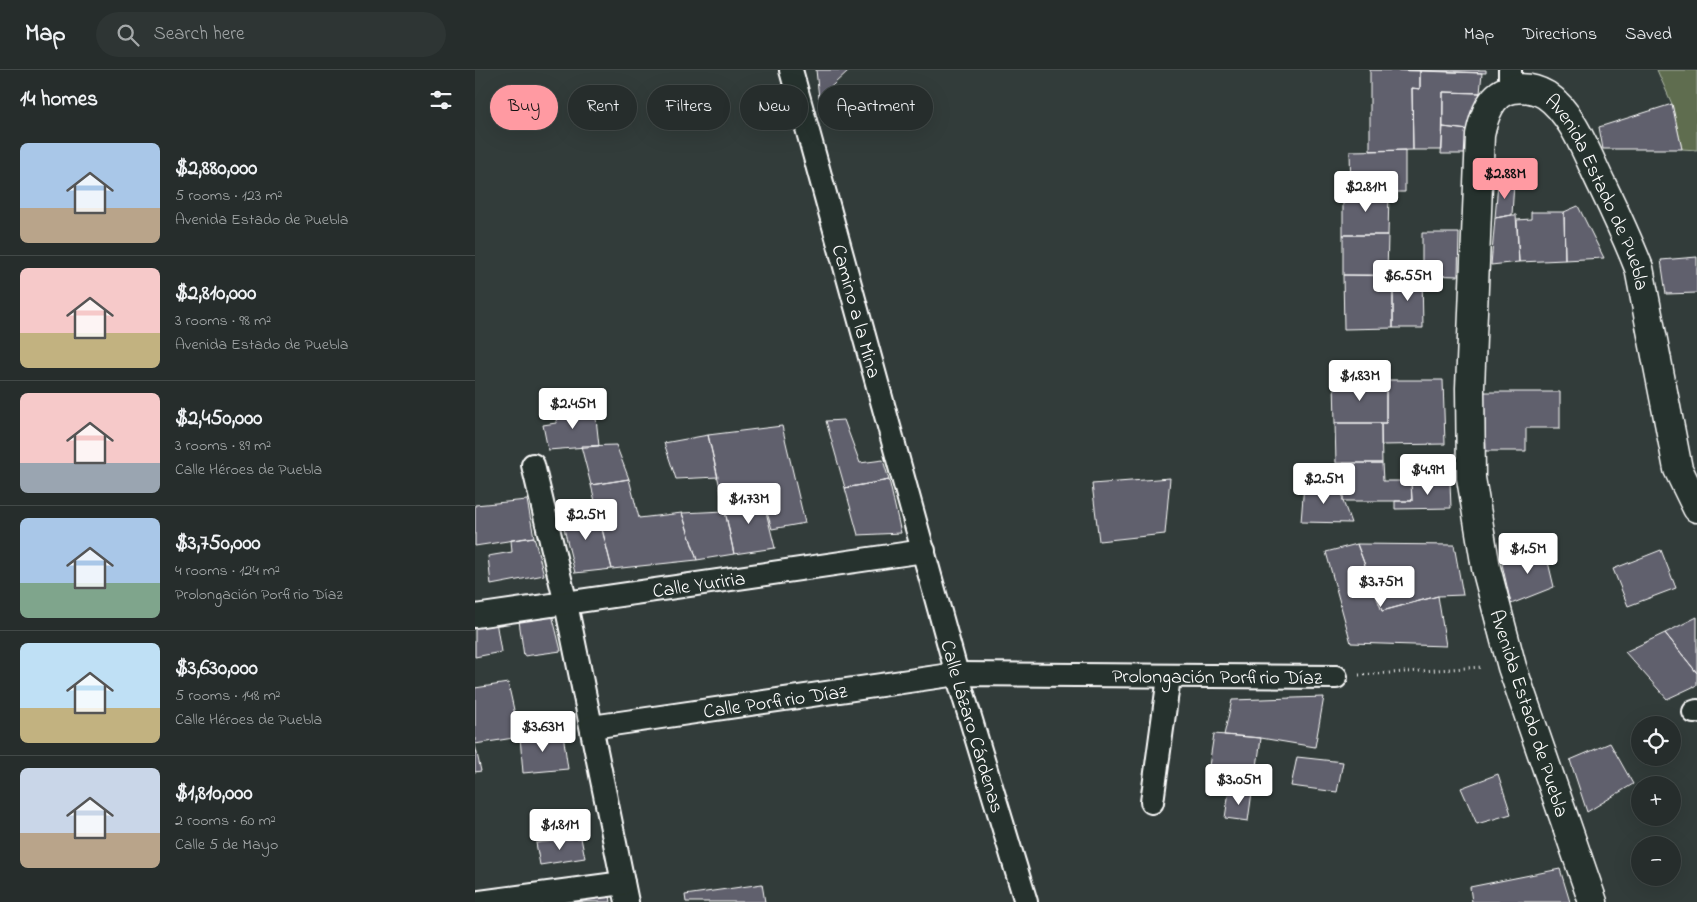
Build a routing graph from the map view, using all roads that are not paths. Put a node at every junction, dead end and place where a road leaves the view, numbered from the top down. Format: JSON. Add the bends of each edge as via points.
{"nodes":[{"id":1,"x":791,"y":70,"type":"edge"},
{"id":2,"x":1510,"y":79,"type":"edge"},
{"id":3,"x":533,"y":465,"type":"dead end"},
{"id":4,"x":1697,"y":508,"type":"edge"},
{"id":5,"x":924,"y":551,"type":"junction"},
{"id":6,"x":566,"y":604,"type":"junction"},
{"id":7,"x":475,"y":616,"type":"edge"},
{"id":8,"x":957,"y":674,"type":"junction"},
{"id":9,"x":1169,"y":677,"type":"junction"},
{"id":10,"x":1336,"y":677,"type":"road end"},
{"id":11,"x":592,"y":727,"type":"junction"},
{"id":12,"x":1152,"y":802,"type":"dead end"},
{"id":13,"x":625,"y":893,"type":"edge"},
{"id":14,"x":480,"y":902,"type":"edge"},
{"id":15,"x":1026,"y":902,"type":"edge"},
{"id":16,"x":1593,"y":902,"type":"edge"}],
"edges":[{"from":1,"to":5,"type":"street","name":"Camino a la Mina"},
{"from":2,"to":4,"type":"street","name":"Avenida Estado de Puebla","via":[[1523,88],[1547,95],[1564,113],[1579,137],[1630,245],[1639,268],[1679,469]]},
{"from":2,"to":16,"type":"street","name":"Avenida Estado de Puebla","via":[[1488,107],[1480,135],[1470,388],[1471,478],[1486,568],[1512,667]]},
{"from":3,"to":6,"type":"street"},
{"from":5,"to":6,"type":"street","name":"Calle Yuriria"},
{"from":5,"to":8,"type":"street","name":"Calle Lázaro Cárdenas"},
{"from":6,"to":7,"type":"street","name":"Calle Yuriria"},
{"from":6,"to":11,"type":"street"},
{"from":8,"to":9,"type":"street","name":"Prolongación Porfirio Díaz"},
{"from":8,"to":11,"type":"street","name":"Calle Porfirio Díaz"},
{"from":8,"to":15,"type":"street","name":"Calle Lázaro Cárdenas"},
{"from":9,"to":10,"type":"street","name":"Prolongación Porfirio Díaz"},
{"from":9,"to":12,"type":"street"},
{"from":11,"to":13,"type":"street"},
{"from":13,"to":14,"type":"street"}]}
